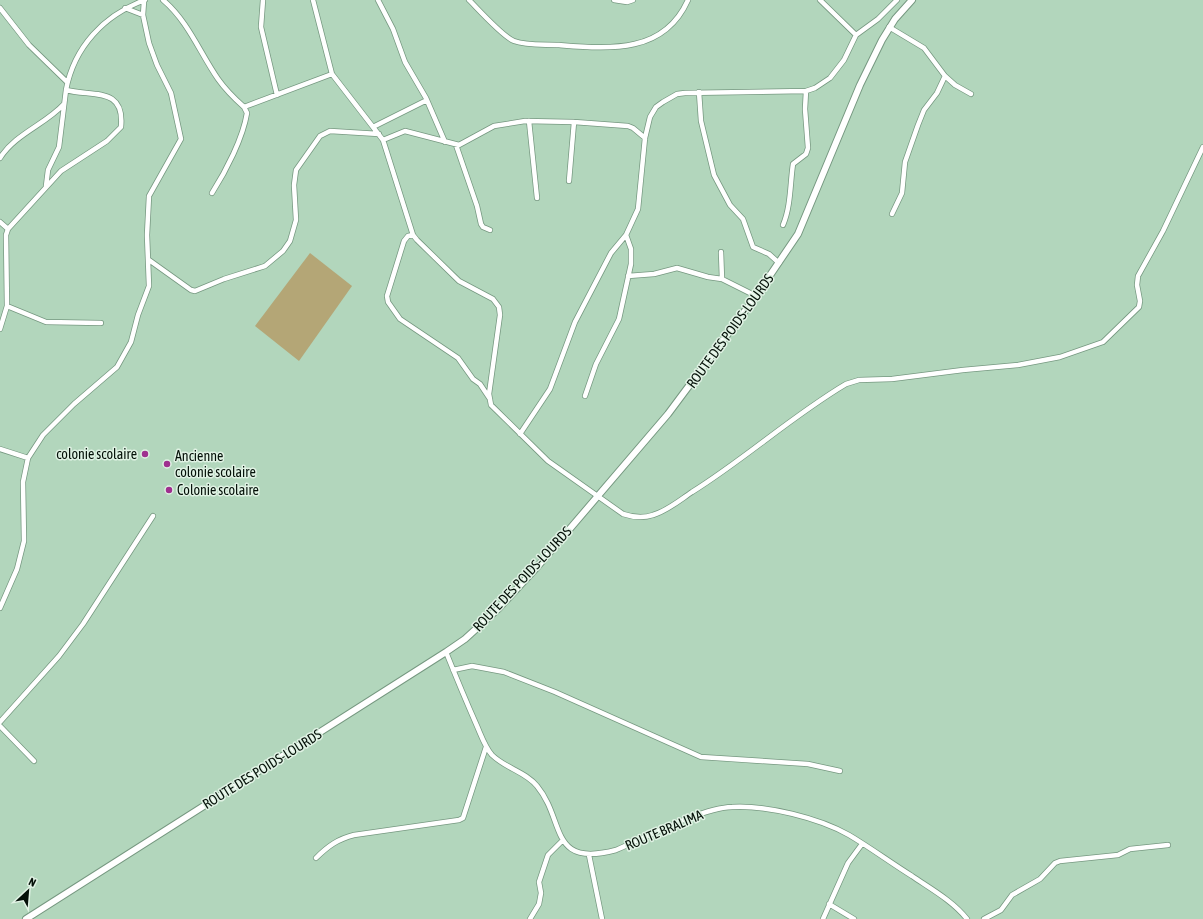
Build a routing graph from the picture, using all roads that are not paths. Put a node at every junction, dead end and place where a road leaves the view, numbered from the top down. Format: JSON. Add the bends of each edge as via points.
{"nodes":[{"id":1,"x":145,"y":0,"type":"edge"},
{"id":2,"x":163,"y":0,"type":"edge"},
{"id":3,"x":264,"y":0,"type":"edge"},
{"id":4,"x":313,"y":0,"type":"edge"},
{"id":5,"x":378,"y":0,"type":"edge"},
{"id":6,"x":469,"y":0,"type":"edge"},
{"id":7,"x":614,"y":0,"type":"edge"},
{"id":8,"x":633,"y":0,"type":"edge"},
{"id":9,"x":688,"y":0,"type":"edge"},
{"id":10,"x":820,"y":0,"type":"edge"},
{"id":11,"x":897,"y":0,"type":"edge"},
{"id":12,"x":912,"y":0,"type":"edge"},
{"id":13,"x":0,"y":8,"type":"edge"},
{"id":14,"x":125,"y":8,"type":"junction"},
{"id":15,"x":143,"y":15,"type":"junction"},
{"id":16,"x":889,"y":27,"type":"junction"},
{"id":17,"x":856,"y":35,"type":"junction"},
{"id":18,"x":332,"y":74,"type":"junction"},
{"id":19,"x":944,"y":76,"type":"junction"},
{"id":20,"x":67,"y":82,"type":"junction"},
{"id":21,"x":66,"y":90,"type":"junction"},
{"id":22,"x":806,"y":91,"type":"junction"},
{"id":23,"x":699,"y":92,"type":"junction"},
{"id":24,"x":971,"y":94,"type":"dead end"},
{"id":25,"x":277,"y":95,"type":"junction"},
{"id":26,"x":427,"y":100,"type":"junction"},
{"id":27,"x":64,"y":104,"type":"junction"},
{"id":28,"x":244,"y":107,"type":"junction"},
{"id":29,"x":529,"y":121,"type":"junction"},
{"id":30,"x":574,"y":122,"type":"junction"},
{"id":31,"x":373,"y":127,"type":"junction"},
{"id":32,"x":379,"y":134,"type":"junction"},
{"id":33,"x":644,"y":138,"type":"junction"},
{"id":34,"x":383,"y":140,"type":"junction"},
{"id":35,"x":445,"y":142,"type":"junction"},
{"id":36,"x":456,"y":144,"type":"junction"},
{"id":37,"x":1203,"y":147,"type":"edge"},
{"id":38,"x":0,"y":158,"type":"edge"},
{"id":39,"x":569,"y":181,"type":"dead end"},
{"id":40,"x":46,"y":186,"type":"junction"},
{"id":41,"x":212,"y":193,"type":"dead end"},
{"id":42,"x":537,"y":198,"type":"dead end"},
{"id":43,"x":892,"y":214,"type":"dead end"},
{"id":44,"x":0,"y":222,"type":"edge"},
{"id":45,"x":783,"y":225,"type":"dead end"},
{"id":46,"x":8,"y":229,"type":"junction"},
{"id":47,"x":490,"y":230,"type":"dead end"},
{"id":48,"x":413,"y":235,"type":"junction"},
{"id":49,"x":626,"y":235,"type":"junction"},
{"id":50,"x":721,"y":252,"type":"dead end"},
{"id":51,"x":149,"y":260,"type":"junction"},
{"id":52,"x":779,"y":263,"type":"junction"},
{"id":53,"x":628,"y":276,"type":"junction"},
{"id":54,"x":722,"y":279,"type":"junction"},
{"id":55,"x":756,"y":296,"type":"junction"},
{"id":56,"x":6,"y":306,"type":"junction"},
{"id":57,"x":101,"y":323,"type":"dead end"},
{"id":58,"x":0,"y":329,"type":"edge"},
{"id":59,"x":585,"y":396,"type":"dead end"},
{"id":60,"x":490,"y":399,"type":"junction"},
{"id":61,"x":520,"y":434,"type":"junction"},
{"id":62,"x":0,"y":449,"type":"edge"},
{"id":63,"x":28,"y":458,"type":"junction"},
{"id":64,"x":598,"y":496,"type":"junction"},
{"id":65,"x":153,"y":516,"type":"dead end"},
{"id":66,"x":0,"y":608,"type":"edge"},
{"id":67,"x":446,"y":652,"type":"junction"},
{"id":68,"x":453,"y":670,"type":"junction"},
{"id":69,"x":0,"y":722,"type":"edge"},
{"id":70,"x":0,"y":726,"type":"edge"},
{"id":71,"x":486,"y":747,"type":"junction"},
{"id":72,"x":34,"y":761,"type":"dead end"},
{"id":73,"x":840,"y":771,"type":"dead end"},
{"id":74,"x":563,"y":840,"type":"junction"},
{"id":75,"x":862,"y":844,"type":"junction"},
{"id":76,"x":1168,"y":845,"type":"dead end"},
{"id":77,"x":589,"y":855,"type":"junction"},
{"id":78,"x":316,"y":858,"type":"dead end"},
{"id":79,"x":828,"y":904,"type":"junction"},
{"id":80,"x":26,"y":919,"type":"edge"},
{"id":81,"x":530,"y":919,"type":"edge"},
{"id":82,"x":602,"y":919,"type":"edge"},
{"id":83,"x":823,"y":919,"type":"edge"},
{"id":84,"x":854,"y":919,"type":"edge"},
{"id":85,"x":967,"y":919,"type":"edge"},
{"id":86,"x":984,"y":919,"type":"edge"}],
"edges":[{"from":1,"to":14,"type":"street"},
{"from":1,"to":15,"type":"street"},
{"from":2,"to":28,"type":"street","via":[[174,10],[197,43],[218,79]]},
{"from":3,"to":25,"type":"street","via":[[261,27]]},
{"from":4,"to":18,"type":"street"},
{"from":5,"to":26,"type":"street","via":[[393,29],[405,62]]},
{"from":6,"to":9,"type":"street","via":[[514,41],[569,46],[625,46],[648,41],[668,30]]},
{"from":7,"to":8,"type":"street"},
{"from":10,"to":17,"type":"street"},
{"from":11,"to":17,"type":"street","via":[[878,19]]},
{"from":12,"to":16,"type":"street","name":"ROUTE DES POIDS-LOURDS"},
{"from":13,"to":20,"type":"street","via":[[30,45]]},
{"from":14,"to":15,"type":"street"},
{"from":14,"to":20,"type":"street","via":[[95,31],[72,67]]},
{"from":15,"to":51,"type":"street","via":[[154,58],[174,102],[181,139],[149,196]]},
{"from":16,"to":19,"type":"street","via":[[924,48]]},
{"from":16,"to":52,"type":"street","name":"ROUTE DES POIDS-LOURDS","via":[[860,86],[807,215]]},
{"from":17,"to":22,"type":"street","via":[[844,60],[830,78]]},
{"from":18,"to":25,"type":"street"},
{"from":18,"to":31,"type":"street"},
{"from":19,"to":24,"type":"street"},
{"from":19,"to":43,"type":"street","via":[[918,125],[904,167],[902,193]]},
{"from":20,"to":21,"type":"street"},
{"from":21,"to":27,"type":"street"},
{"from":21,"to":40,"type":"street","via":[[98,93],[111,98],[121,112],[121,127],[107,141],[66,166]]},
{"from":22,"to":23,"type":"street"},
{"from":22,"to":45,"type":"street","via":[[808,148],[806,154],[793,164],[789,210]]},
{"from":23,"to":33,"type":"street","via":[[678,94],[656,107]]},
{"from":23,"to":52,"type":"street","via":[[701,121],[714,174],[730,206],[743,219],[753,247],[769,254]]},
{"from":25,"to":28,"type":"street"},
{"from":26,"to":31,"type":"street"},
{"from":26,"to":35,"type":"street"},
{"from":27,"to":38,"type":"street","via":[[51,117],[7,149]]},
{"from":27,"to":40,"type":"street","via":[[59,147],[48,170]]},
{"from":28,"to":41,"type":"street","via":[[247,113],[239,138],[225,172]]},
{"from":29,"to":30,"type":"street"},
{"from":29,"to":36,"type":"street","via":[[494,126],[463,144]]},
{"from":29,"to":42,"type":"street"},
{"from":30,"to":33,"type":"street","via":[[628,126]]},
{"from":30,"to":39,"type":"street"},
{"from":31,"to":32,"type":"street"},
{"from":32,"to":34,"type":"street"},
{"from":32,"to":51,"type":"street","via":[[330,131],[317,140],[294,176],[296,220],[290,241],[265,266],[195,291]]},
{"from":33,"to":49,"type":"street","via":[[640,203]]},
{"from":34,"to":35,"type":"street","via":[[405,131]]},
{"from":34,"to":48,"type":"street"},
{"from":35,"to":36,"type":"street"},
{"from":36,"to":47,"type":"street","via":[[481,224]]},
{"from":37,"to":64,"type":"street","via":[[1163,231],[1138,276],[1136,285],[1139,307],[1103,342],[1060,357],[1018,365],[892,380],[852,382],[801,414],[708,482],[654,515],[627,515]]},
{"from":40,"to":46,"type":"street"},
{"from":44,"to":46,"type":"street"},
{"from":46,"to":56,"type":"street"},
{"from":48,"to":60,"type":"street","via":[[459,281],[493,299],[499,307]]},
{"from":48,"to":60,"type":"street","via":[[404,241],[387,296],[388,302],[400,319],[458,358]]},
{"from":49,"to":53,"type":"street","via":[[632,256]]},
{"from":49,"to":61,"type":"street","via":[[603,267],[569,334],[553,383]]},
{"from":50,"to":54,"type":"street"},
{"from":51,"to":63,"type":"street","via":[[148,290],[131,342],[120,363],[43,435]]},
{"from":52,"to":55,"type":"street","name":"ROUTE DES POIDS-LOURDS"},
{"from":53,"to":54,"type":"street","via":[[654,274],[677,268]]},
{"from":53,"to":59,"type":"street","via":[[618,319],[596,364]]},
{"from":54,"to":55,"type":"street"},
{"from":55,"to":64,"type":"street","name":"ROUTE DES POIDS-LOURDS","via":[[687,390]]},
{"from":56,"to":57,"type":"street","via":[[46,322]]},
{"from":56,"to":58,"type":"street"},
{"from":60,"to":61,"type":"street","via":[[491,405]]},
{"from":61,"to":64,"type":"street","via":[[557,468]]},
{"from":62,"to":63,"type":"street"},
{"from":63,"to":66,"type":"street","via":[[23,482],[22,547],[17,569]]},
{"from":64,"to":67,"type":"street","name":"ROUTE DES POIDS-LOURDS","via":[[499,608],[465,639]]},
{"from":65,"to":69,"type":"street","via":[[83,624],[59,656]]},
{"from":67,"to":68,"type":"street"},
{"from":67,"to":80,"type":"street","name":"ROUTE DES POIDS-LOURDS"},
{"from":68,"to":71,"type":"street"},
{"from":68,"to":73,"type":"street","via":[[472,666],[504,672],[701,757],[812,765]]},
{"from":70,"to":72,"type":"street"},
{"from":71,"to":74,"type":"street","via":[[499,761],[536,784],[548,802]]},
{"from":71,"to":78,"type":"street","via":[[463,818],[341,838]]},
{"from":74,"to":77,"type":"street","via":[[577,851]]},
{"from":74,"to":81,"type":"street","via":[[548,855],[539,882],[539,904]]},
{"from":75,"to":77,"type":"street","name":"ROUTE BRALIMA","via":[[848,834],[790,814],[756,807],[731,806],[708,811],[616,850]]},
{"from":75,"to":79,"type":"street","via":[[848,863]]},
{"from":75,"to":85,"type":"street","name":"ROUTE BRALIMA","via":[[942,896]]},
{"from":76,"to":86,"type":"street","via":[[1130,849],[1118,855],[1055,863],[1040,879],[1012,895],[1001,910]]},
{"from":77,"to":82,"type":"street"},
{"from":79,"to":83,"type":"street"},
{"from":79,"to":84,"type":"street"}]}
